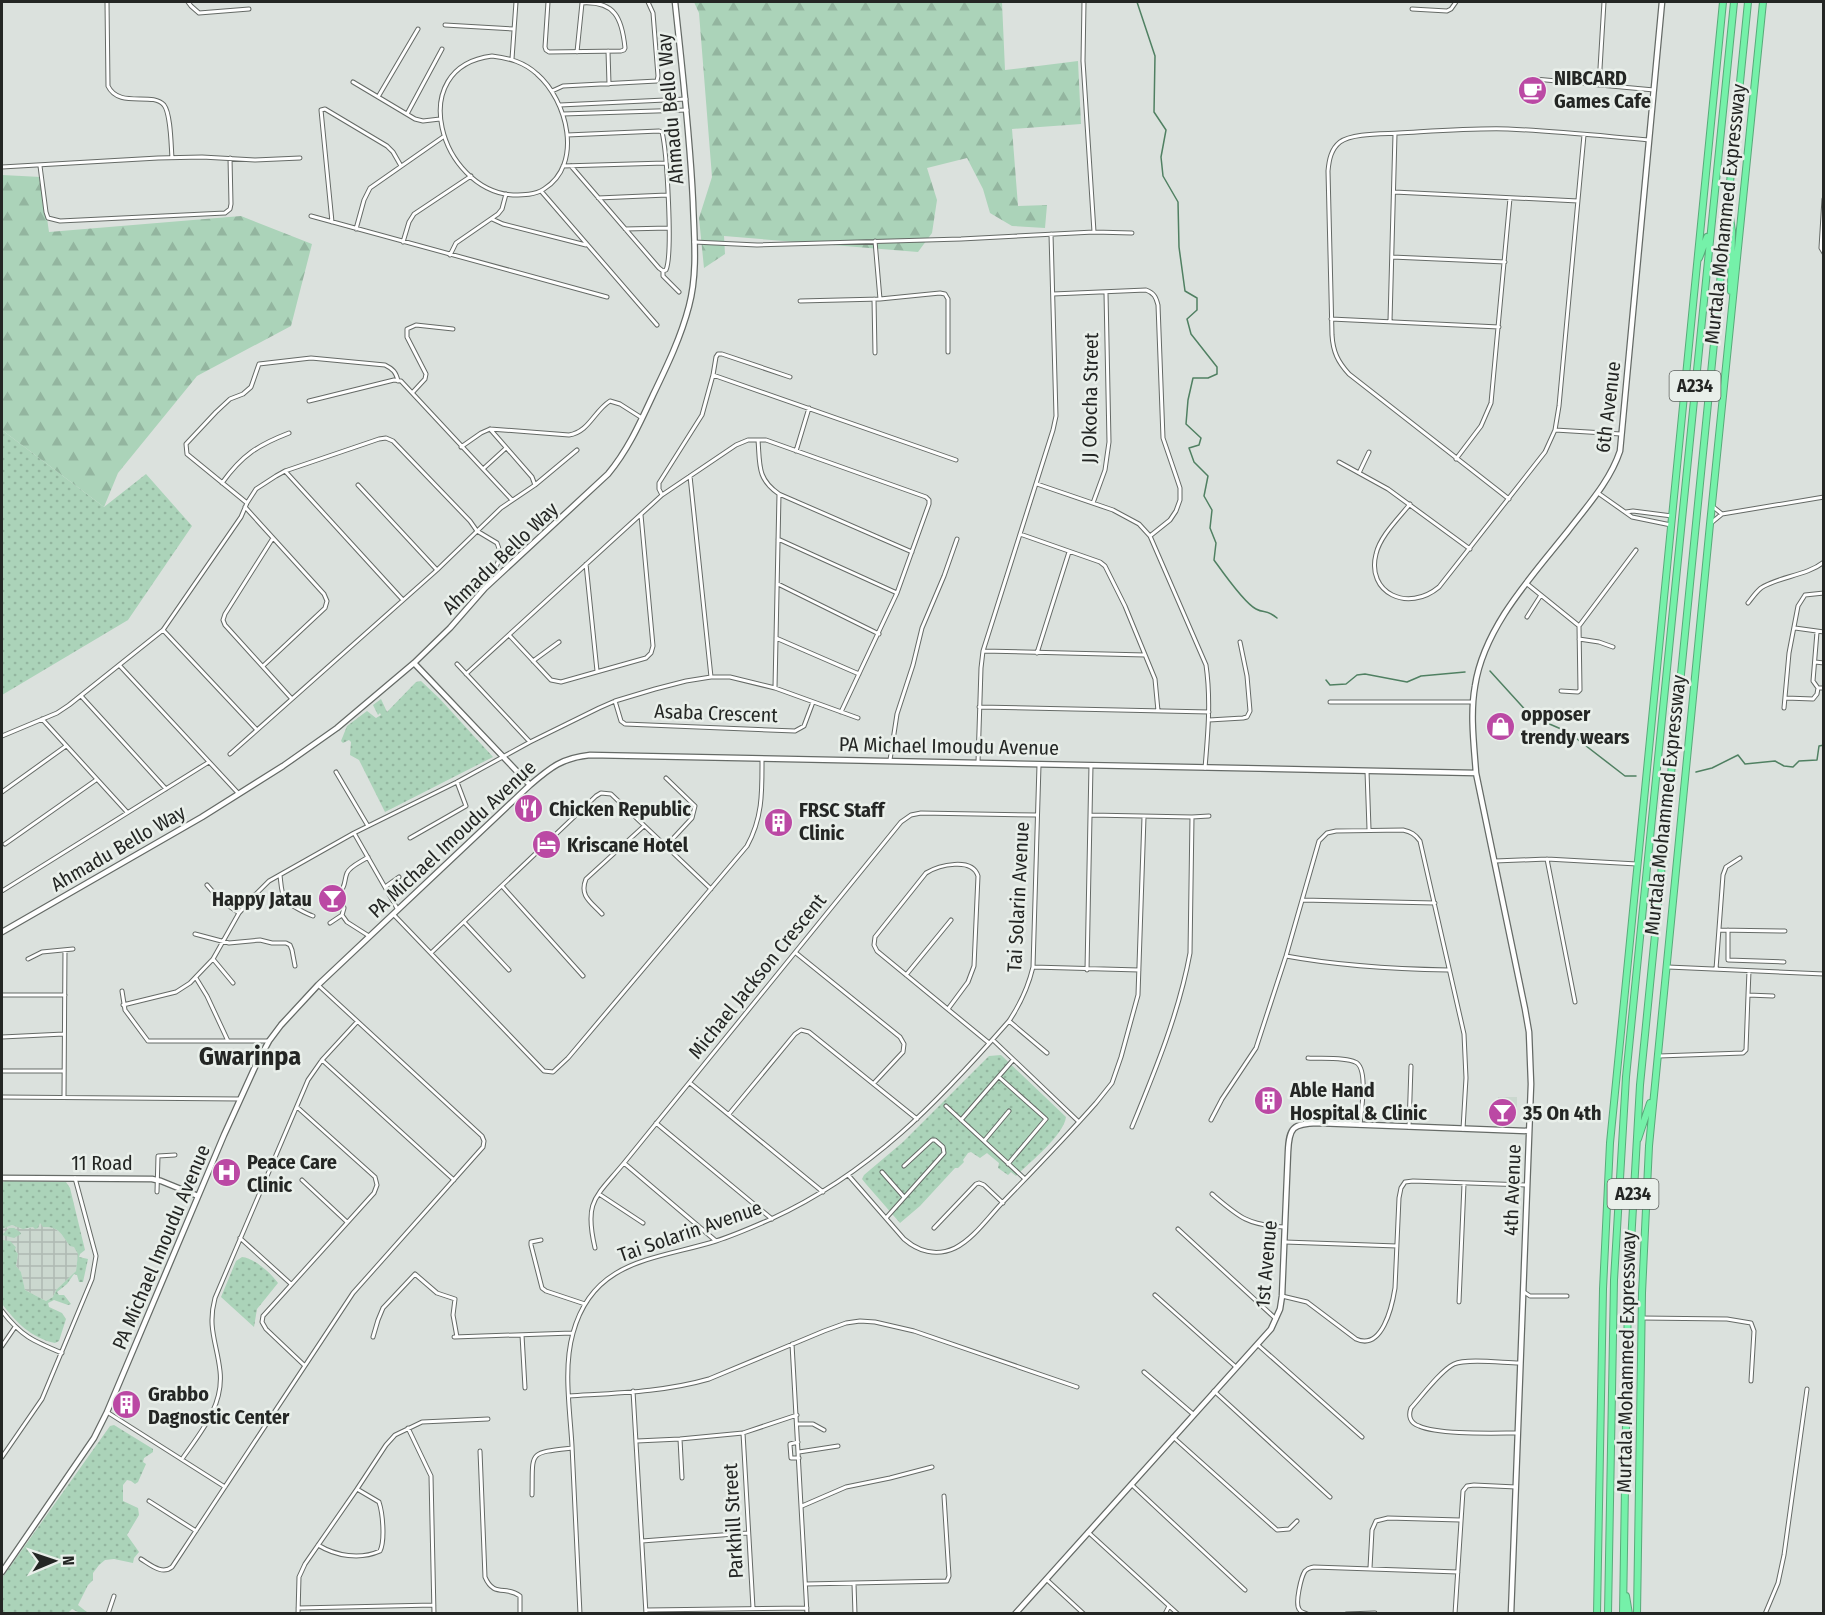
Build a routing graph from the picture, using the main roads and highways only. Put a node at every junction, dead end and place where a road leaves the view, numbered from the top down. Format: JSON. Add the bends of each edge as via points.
{"nodes":[{"id":1,"x":1723,"y":2,"type":"edge"},
{"id":2,"x":1734,"y":2,"type":"edge"},
{"id":3,"x":1748,"y":2,"type":"edge"},
{"id":4,"x":1763,"y":2,"type":"edge"},
{"id":5,"x":1728,"y":202,"type":"junction"},
{"id":6,"x":1711,"y":225,"type":"junction"},
{"id":7,"x":1696,"y":268,"type":"junction"},
{"id":8,"x":1732,"y":312,"type":"junction"},
{"id":9,"x":1629,"y":938,"type":"junction"},
{"id":10,"x":1633,"y":999,"type":"junction"},
{"id":11,"x":1653,"y":1094,"type":"junction"},
{"id":12,"x":1635,"y":1148,"type":"junction"},
{"id":13,"x":1623,"y":1583,"type":"junction"},
{"id":14,"x":1598,"y":1614,"type":"edge"},
{"id":15,"x":1605,"y":1614,"type":"edge"},
{"id":16,"x":1623,"y":1614,"type":"edge"},
{"id":17,"x":1629,"y":1614,"type":"edge"},
{"id":18,"x":1637,"y":1614,"type":"edge"}],
"edges":[{"from":1,"to":7,"type":"highway","name":"Murtala Mohammed Expressway"},
{"from":2,"to":6,"type":"highway","name":"Murtala Mohammed Expressway","number":"A234"},
{"from":3,"to":5,"type":"highway","name":"Murtala Mohammed Expressway","number":"A234"},
{"from":4,"to":8,"type":"highway","name":"Murtala Mohammed Expressway"},
{"from":5,"to":8,"type":"highway"},
{"from":5,"to":12,"type":"highway","name":"Murtala Mohammed Expressway","number":"A234"},
{"from":6,"to":7,"type":"highway"},
{"from":6,"to":10,"type":"highway","name":"Murtala Mohammed Expressway","number":"A234"},
{"from":7,"to":9,"type":"highway","name":"Murtala Mohammed Expressway"},
{"from":8,"to":11,"type":"highway","name":"Murtala Mohammed Expressway"},
{"from":9,"to":10,"type":"highway"},
{"from":9,"to":14,"type":"highway","name":"Murtala Mohammed Expressway","via":[[1606,1207]]},
{"from":10,"to":15,"type":"highway","name":"Murtala Mohammed Expressway","number":"A234","via":[[1616,1216]]},
{"from":11,"to":12,"type":"highway"},
{"from":11,"to":18,"type":"highway","name":"Murtala Mohammed Expressway","via":[[1642,1318]]},
{"from":12,"to":13,"type":"highway","name":"Murtala Mohammed Expressway","number":"A234"},
{"from":13,"to":16,"type":"highway","name":"Murtala Mohammed Expressway","number":"A234"},
{"from":13,"to":17,"type":"highway"}]}
